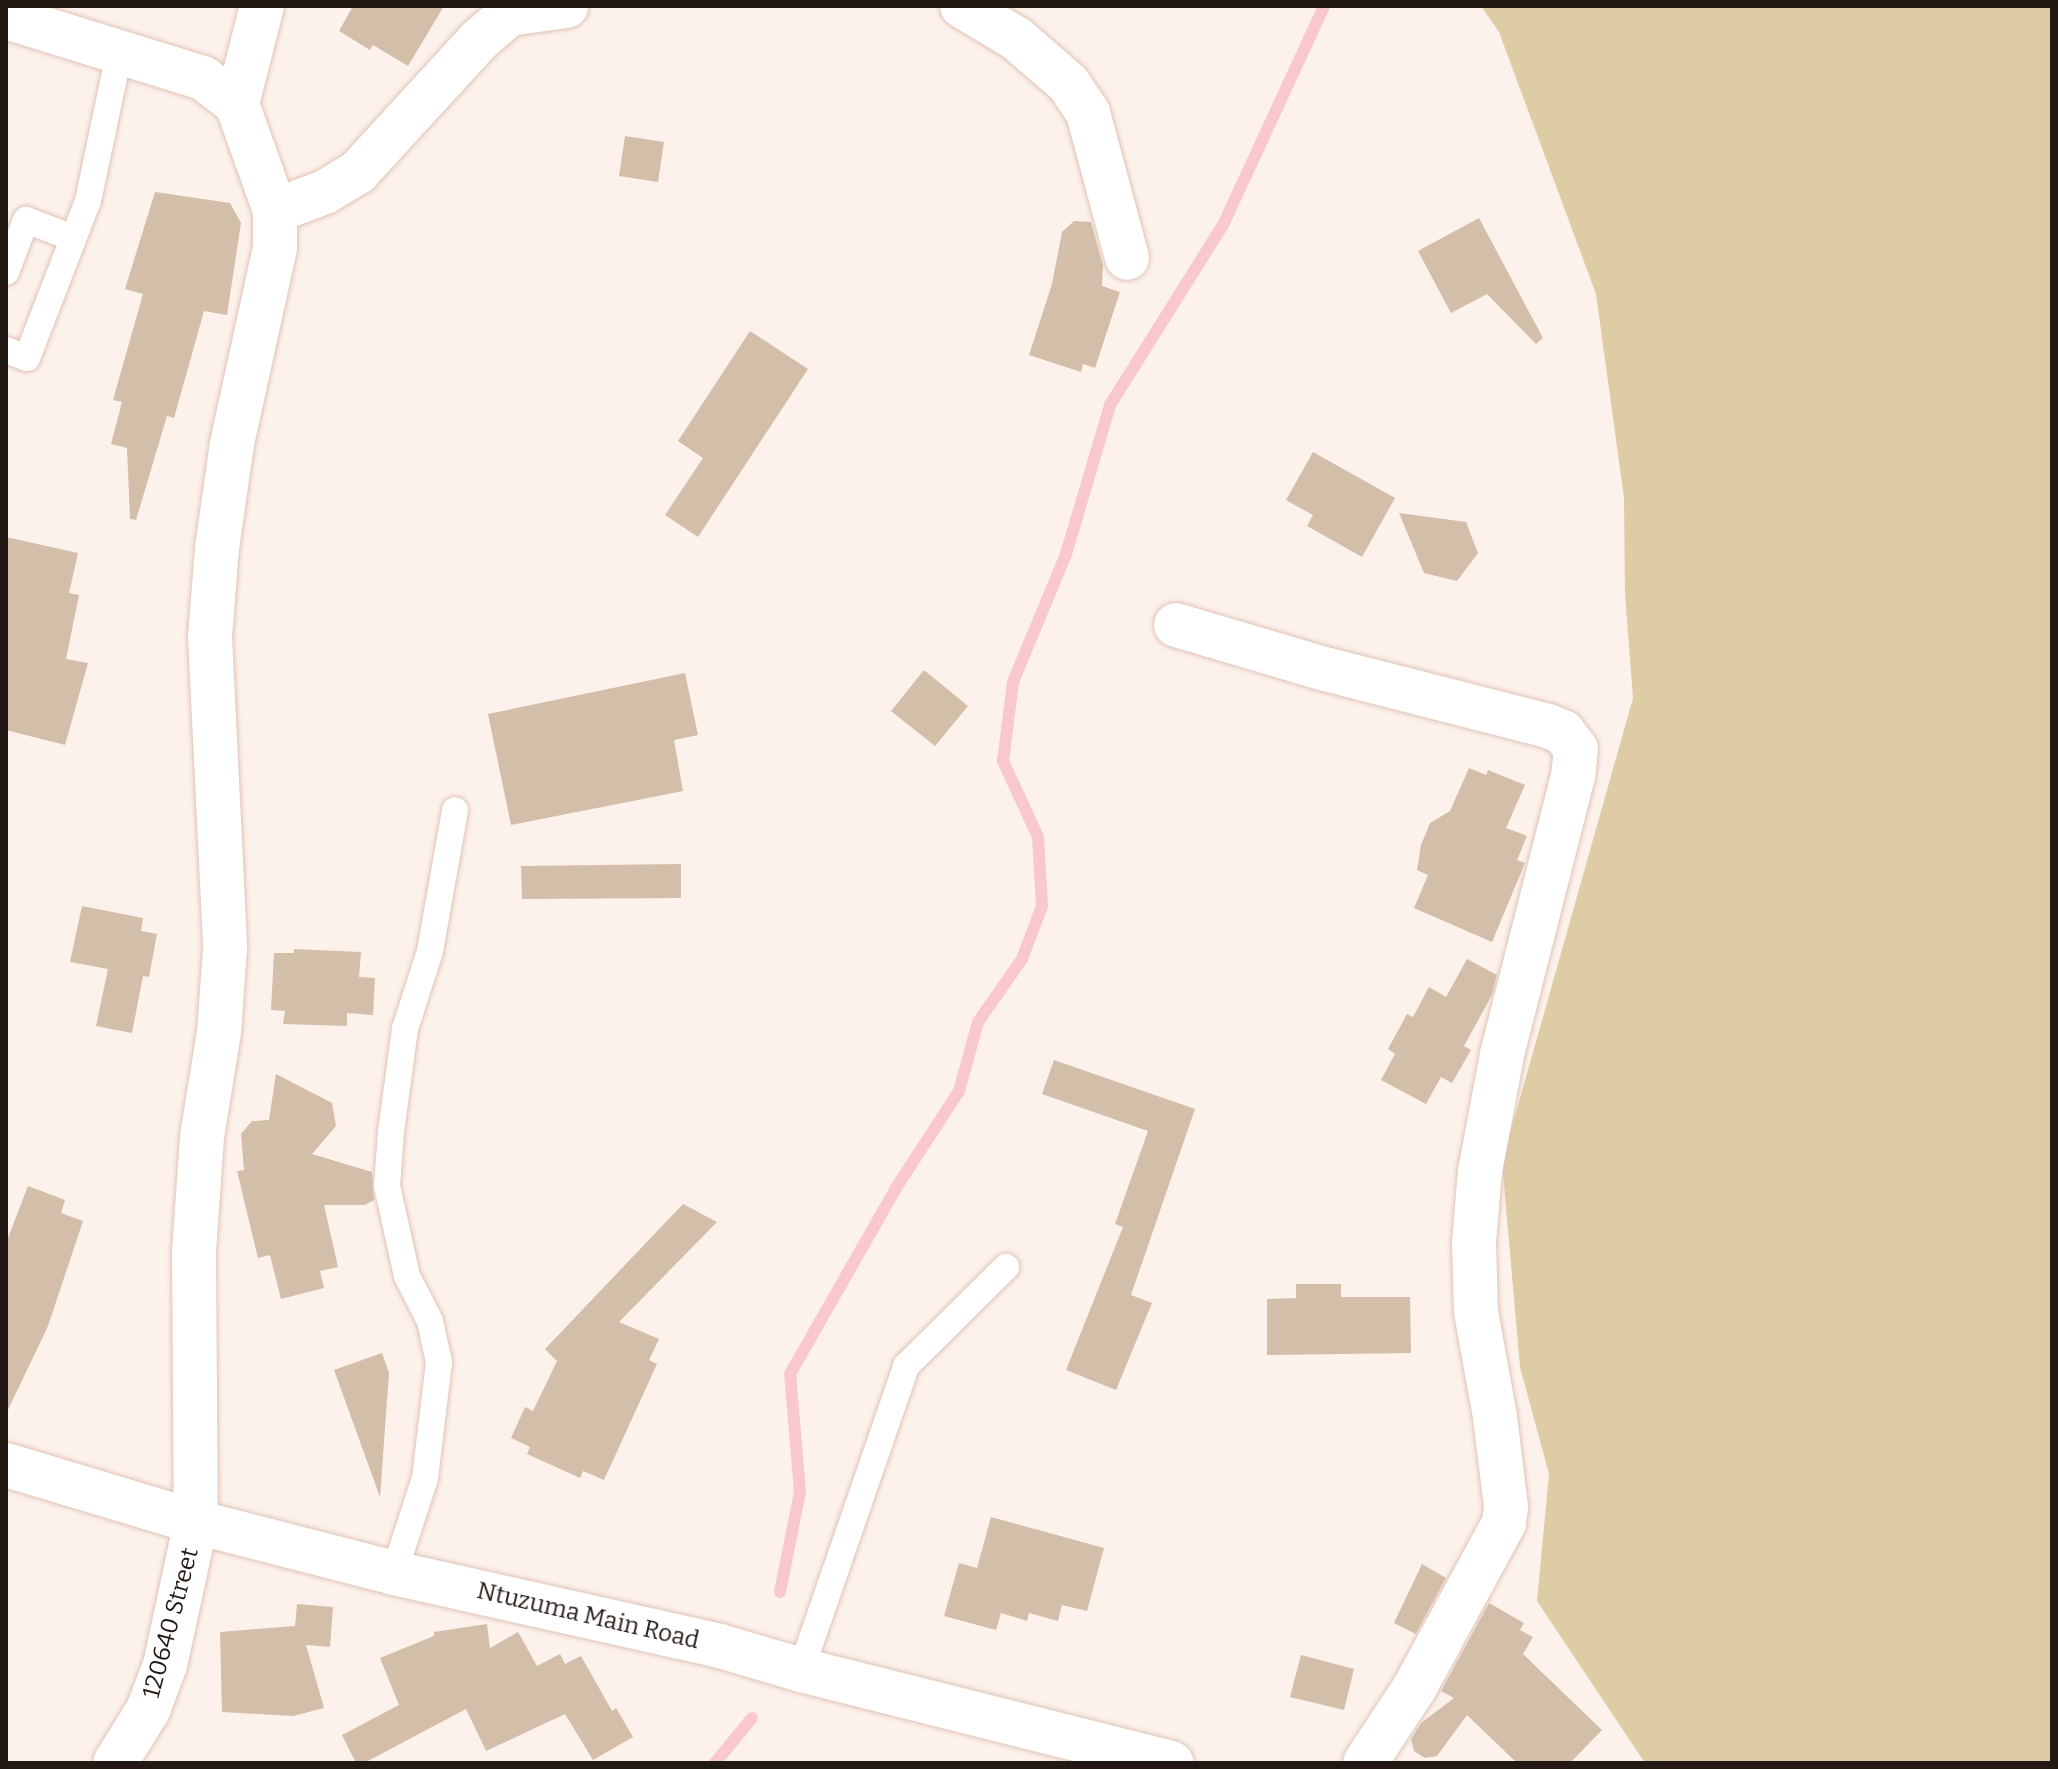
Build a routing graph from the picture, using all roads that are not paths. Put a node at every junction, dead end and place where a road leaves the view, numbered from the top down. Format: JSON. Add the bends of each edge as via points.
{"nodes":[{"id":1,"x":262,"y":6,"type":"edge"},
{"id":2,"x":566,"y":6,"type":"edge"},
{"id":3,"x":962,"y":6,"type":"edge"},
{"id":4,"x":513,"y":10,"type":"edge"},
{"id":5,"x":6,"y":17,"type":"edge"},
{"id":6,"x":119,"y":54,"type":"junction"},
{"id":7,"x":237,"y":104,"type":"junction"},
{"id":8,"x":275,"y":211,"type":"junction"},
{"id":9,"x":73,"y":238,"type":"junction"},
{"id":10,"x":1127,"y":258,"type":"dead end"},
{"id":11,"x":6,"y":272,"type":"edge"},
{"id":12,"x":6,"y":350,"type":"edge"},
{"id":13,"x":1176,"y":625,"type":"dead end"},
{"id":14,"x":455,"y":810,"type":"dead end"},
{"id":15,"x":1006,"y":1267,"type":"dead end"},
{"id":16,"x":6,"y":1465,"type":"edge"},
{"id":17,"x":196,"y":1522,"type":"junction"},
{"id":18,"x":394,"y":1573,"type":"junction"},
{"id":19,"x":801,"y":1670,"type":"junction"},
{"id":20,"x":115,"y":1763,"type":"edge"},
{"id":21,"x":1171,"y":1763,"type":"edge"},
{"id":22,"x":1365,"y":1763,"type":"edge"}],
"edges":[{"from":1,"to":7,"type":"street"},
{"from":2,"to":4,"type":"street"},
{"from":3,"to":10,"type":"street","via":[[1043,58],[1088,113]]},
{"from":4,"to":8,"type":"street","via":[[358,172],[325,192]]},
{"from":5,"to":6,"type":"street"},
{"from":6,"to":7,"type":"street","via":[[203,78]]},
{"from":6,"to":9,"type":"lane","via":[[96,170]]},
{"from":7,"to":8,"type":"street"},
{"from":8,"to":17,"type":"street","name":"120640 Street","via":[[275,248],[232,444],[210,637],[225,949],[194,1252]]},
{"from":9,"to":11,"type":"lane","via":[[26,220]]},
{"from":9,"to":12,"type":"lane","via":[[27,358]]},
{"from":13,"to":22,"type":"street","via":[[1548,726],[1563,732],[1576,749],[1502,1055],[1480,1171],[1476,1312],[1495,1417],[1504,1523],[1415,1687]]},
{"from":14,"to":18,"type":"lane","via":[[430,951],[405,1029],[391,1132],[387,1186],[407,1276],[430,1321],[439,1362],[425,1478]]},
{"from":15,"to":19,"type":"lane","via":[[906,1366]]},
{"from":16,"to":17,"type":"street","name":"Ntuzuma Main Road"},
{"from":17,"to":18,"type":"street","name":"Ntuzuma Main Road"},
{"from":17,"to":20,"type":"street","name":"120640 Street","via":[[165,1665],[148,1710]]},
{"from":18,"to":19,"type":"street","name":"Ntuzuma Main Road"},
{"from":19,"to":21,"type":"street","name":"Ntuzuma Main Road"}]}
